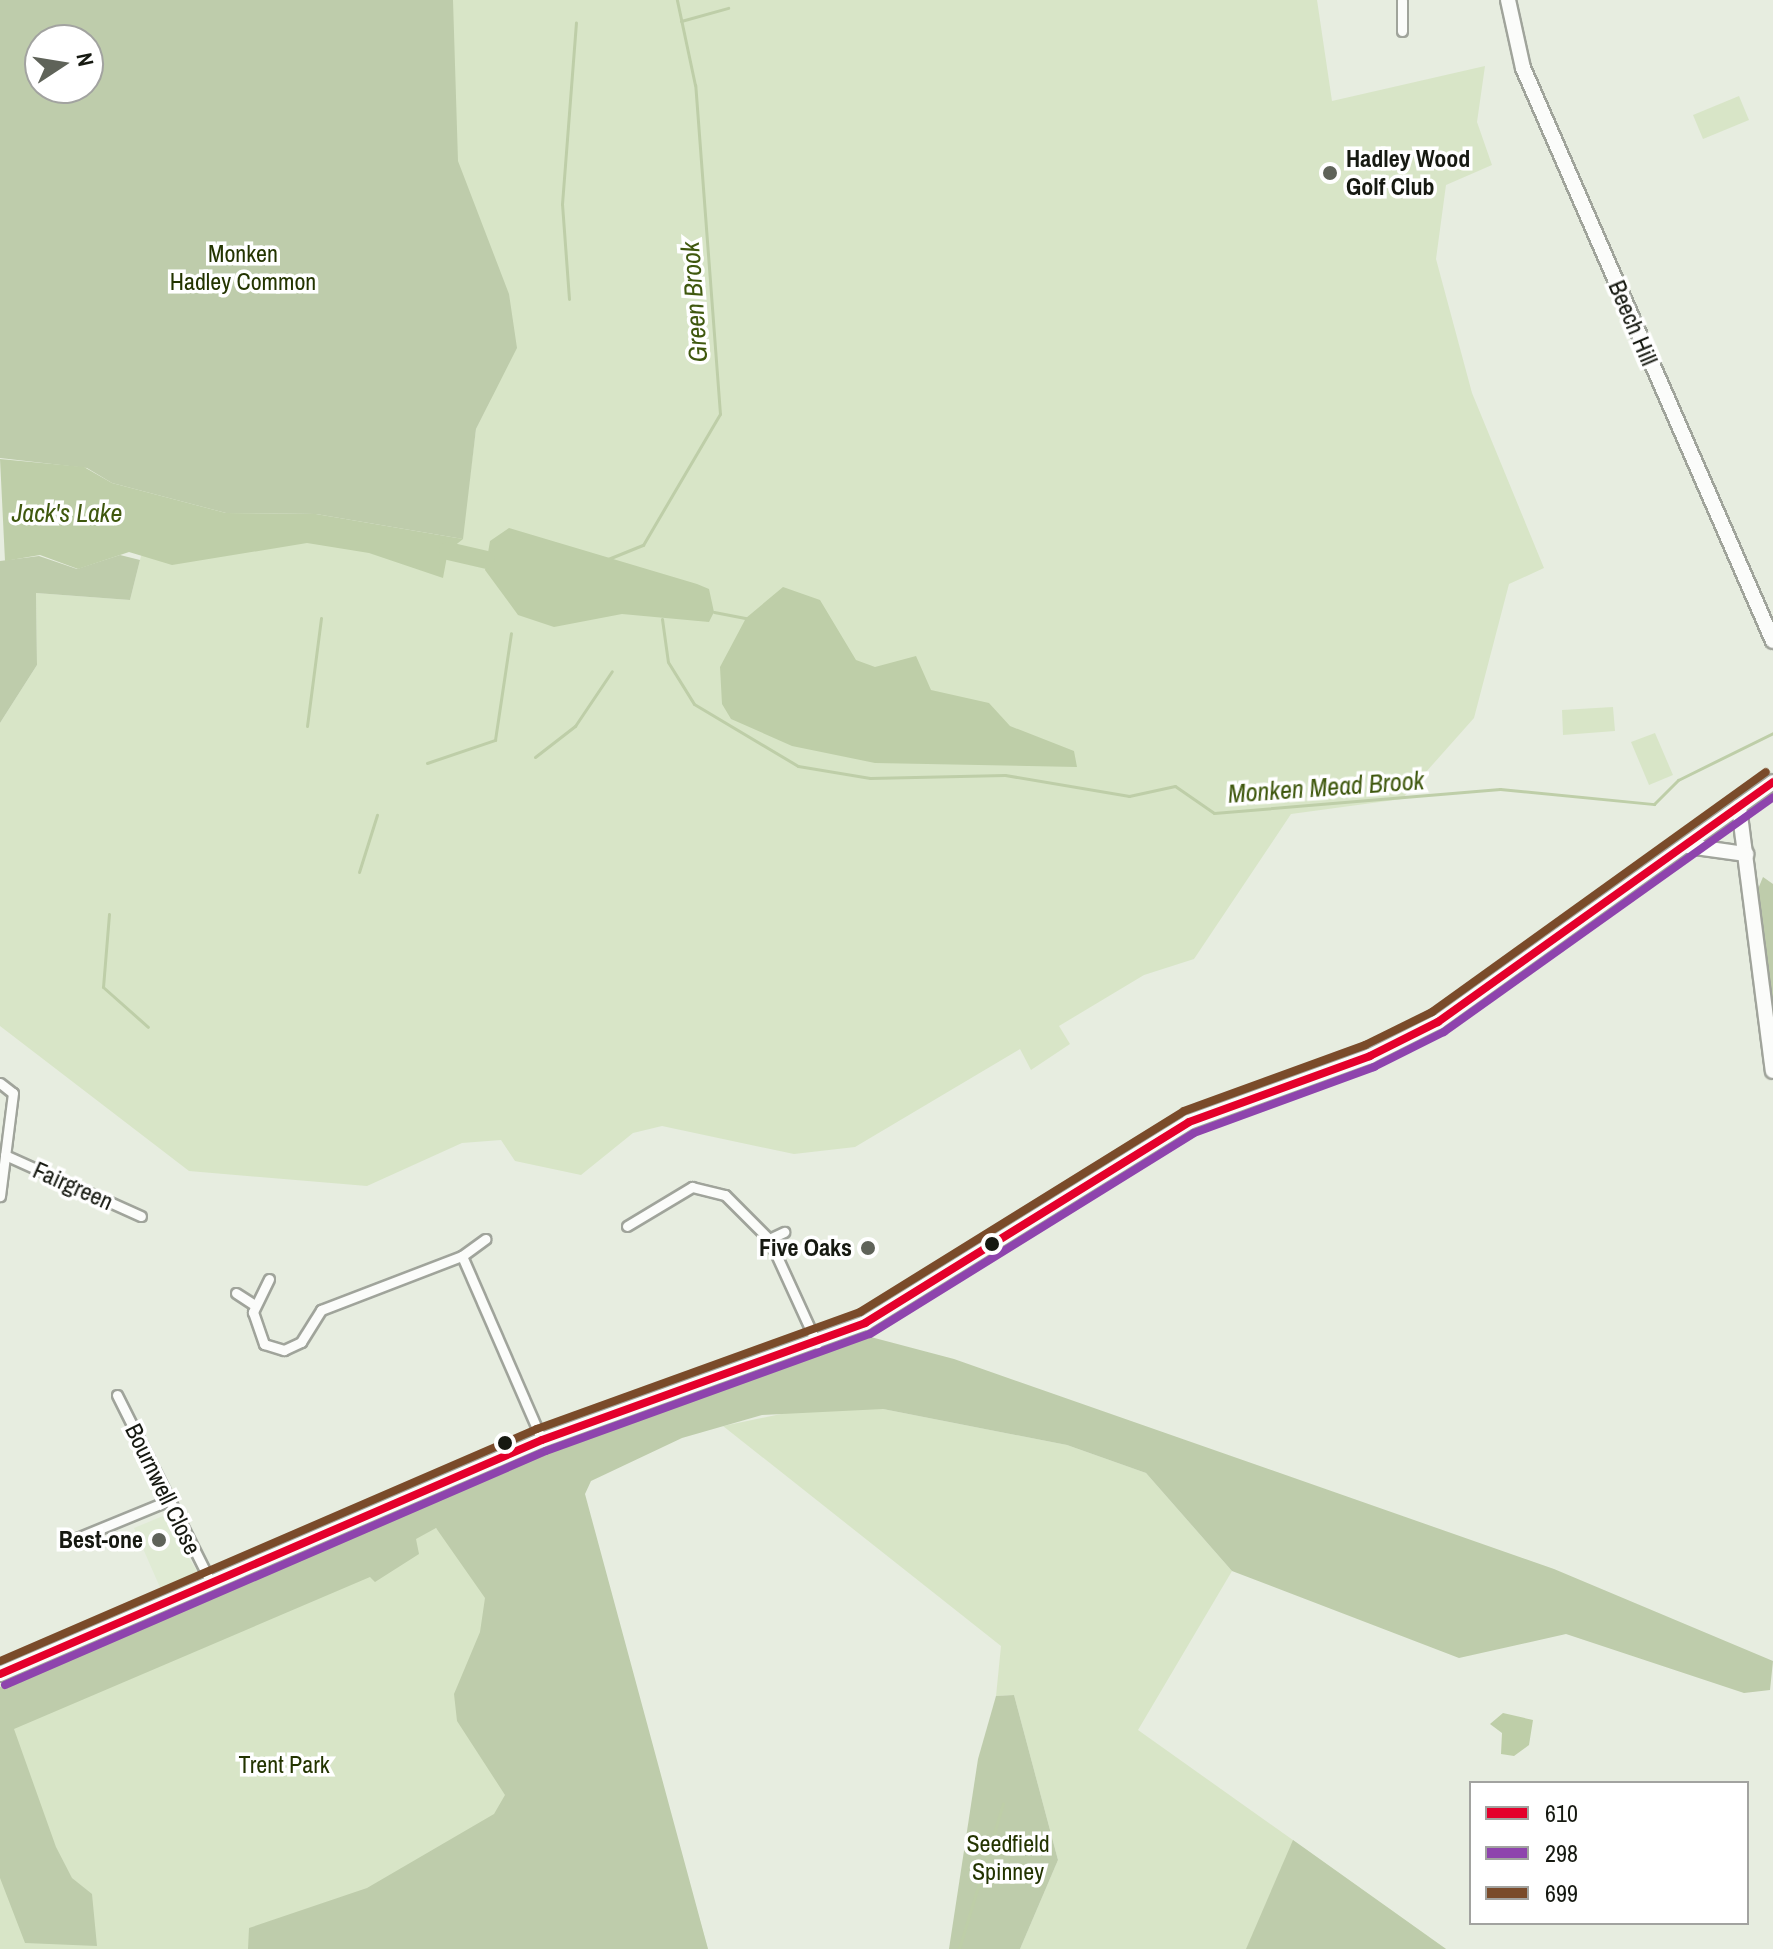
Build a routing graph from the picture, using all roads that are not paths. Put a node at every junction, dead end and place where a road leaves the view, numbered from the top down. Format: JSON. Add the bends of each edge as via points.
{"nodes":[{"id":1,"x":1402,"y":0,"type":"edge"},
{"id":2,"x":1508,"y":0,"type":"edge"},
{"id":3,"x":1402,"y":31,"type":"dead end"},
{"id":4,"x":1773,"y":641,"type":"edge"},
{"id":5,"x":1773,"y":782,"type":"edge"},
{"id":6,"x":1739,"y":807,"type":"junction"},
{"id":7,"x":1688,"y":846,"type":"junction"},
{"id":8,"x":1746,"y":854,"type":"junction"},
{"id":9,"x":1773,"y":1071,"type":"edge"},
{"id":10,"x":0,"y":1083,"type":"edge"},
{"id":11,"x":5,"y":1106,"type":"edge"},
{"id":12,"x":5,"y":1155,"type":"junction"},
{"id":13,"x":0,"y":1196,"type":"edge"},
{"id":14,"x":141,"y":1216,"type":"dead end"},
{"id":15,"x":627,"y":1226,"type":"dead end"},
{"id":16,"x":784,"y":1232,"type":"dead end"},
{"id":17,"x":485,"y":1239,"type":"dead end"},
{"id":18,"x":769,"y":1239,"type":"junction"},
{"id":19,"x":462,"y":1256,"type":"junction"},
{"id":20,"x":269,"y":1279,"type":"dead end"},
{"id":21,"x":236,"y":1293,"type":"dead end"},
{"id":22,"x":253,"y":1304,"type":"junction"},
{"id":23,"x":817,"y":1344,"type":"junction"},
{"id":24,"x":117,"y":1395,"type":"dead end"},
{"id":25,"x":542,"y":1440,"type":"junction"},
{"id":26,"x":165,"y":1502,"type":"junction"},
{"id":27,"x":70,"y":1541,"type":"dead end"},
{"id":28,"x":211,"y":1583,"type":"junction"},
{"id":29,"x":0,"y":1674,"type":"edge"}],
"edges":[{"from":1,"to":3,"type":"street"},
{"from":2,"to":4,"type":"main road","name":"Beech Hill","via":[[1523,68]]},
{"from":5,"to":6,"type":"main road"},
{"from":6,"to":7,"type":"main road"},
{"from":6,"to":8,"type":"main road"},
{"from":7,"to":8,"type":"main road"},
{"from":7,"to":23,"type":"main road","via":[[1438,1022],[1370,1056],[1189,1122],[941,1282]]},
{"from":8,"to":9,"type":"main road"},
{"from":10,"to":11,"type":"street","name":"Fairgreen","via":[[10,1086]]},
{"from":11,"to":12,"type":"street","name":"Fairgreen"},
{"from":12,"to":13,"type":"street","name":"Fairgreen"},
{"from":12,"to":14,"type":"street","name":"Fairgreen"},
{"from":15,"to":18,"type":"street","via":[[702,1186],[725,1195]]},
{"from":16,"to":18,"type":"street"},
{"from":17,"to":19,"type":"street"},
{"from":18,"to":23,"type":"street"},
{"from":19,"to":22,"type":"street","via":[[321,1310],[301,1342],[284,1350],[264,1344]]},
{"from":19,"to":25,"type":"street"},
{"from":20,"to":22,"type":"street"},
{"from":21,"to":22,"type":"street"},
{"from":23,"to":25,"type":"main road"},
{"from":24,"to":26,"type":"street","name":"Bournwell Close"},
{"from":25,"to":28,"type":"main road"},
{"from":26,"to":27,"type":"street"},
{"from":26,"to":28,"type":"street","name":"Bournwell Close"},
{"from":28,"to":29,"type":"main road"}]}
